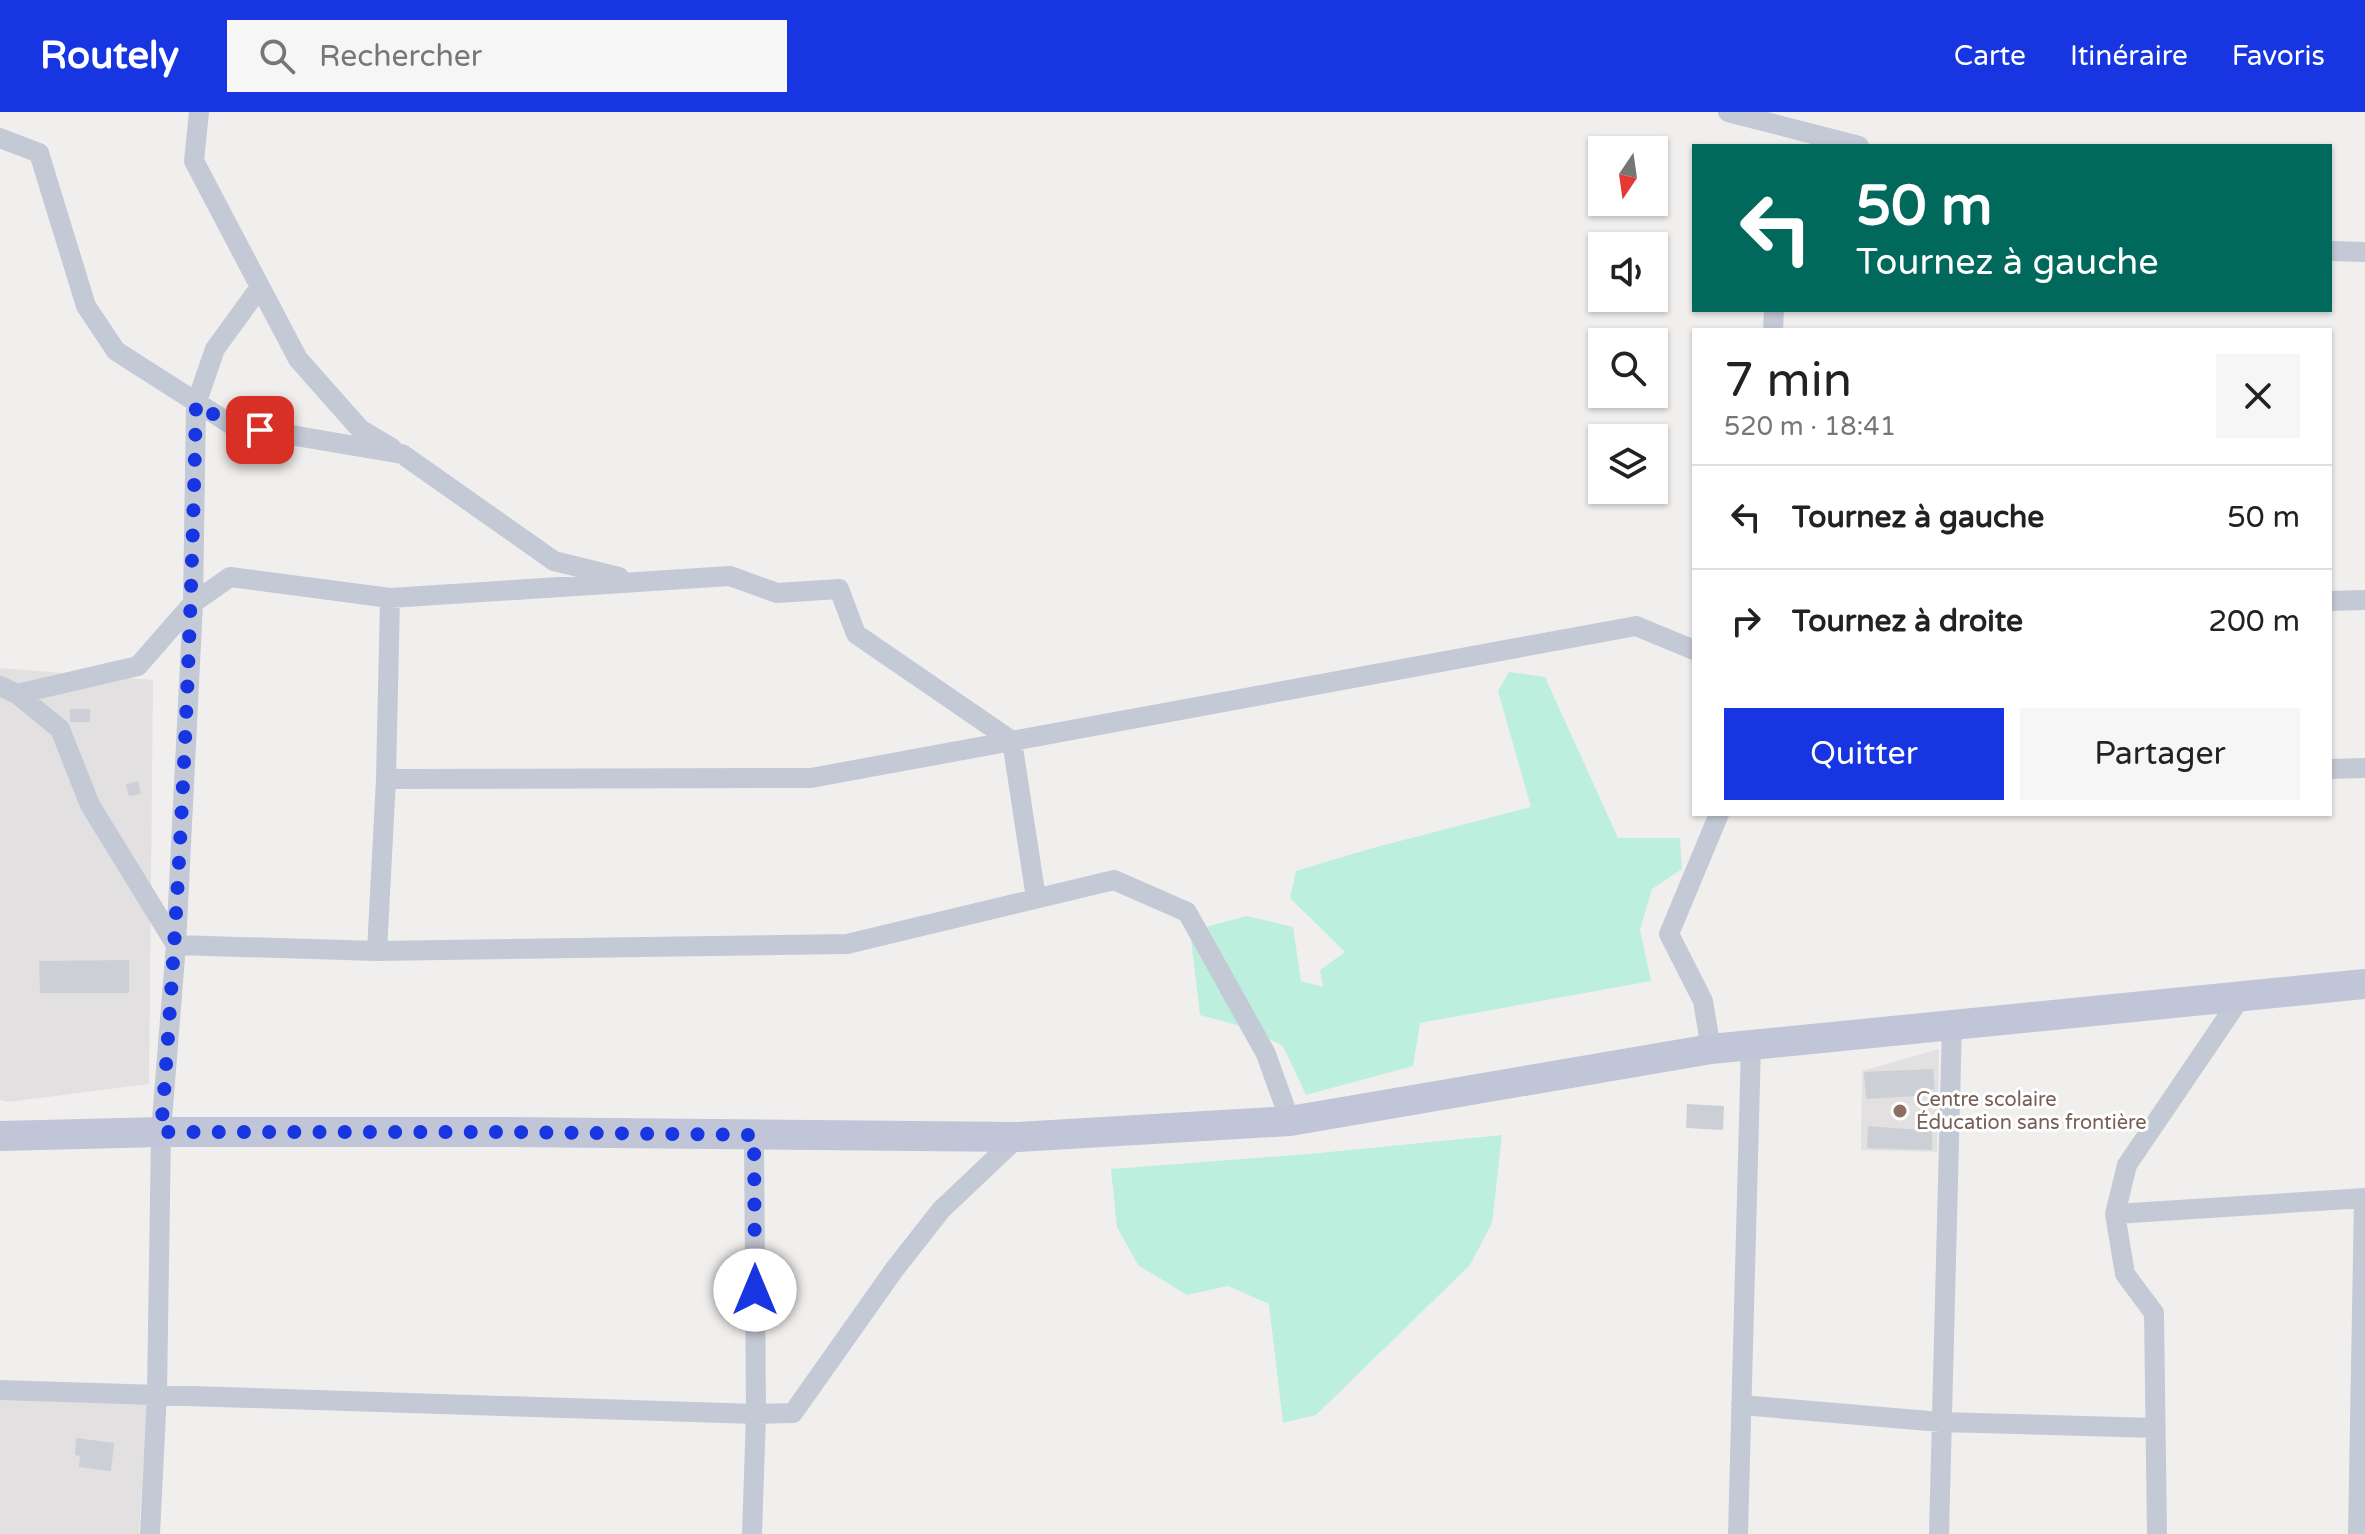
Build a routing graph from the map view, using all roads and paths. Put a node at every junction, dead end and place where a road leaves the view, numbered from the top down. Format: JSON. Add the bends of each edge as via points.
{"nodes":[{"id":1,"x":199,"y":112,"type":"edge"},
{"id":2,"x":1728,"y":112,"type":"edge"},
{"id":3,"x":1782,"y":128,"type":"edge"},
{"id":4,"x":0,"y":138,"type":"edge"},
{"id":5,"x":1850,"y":144,"type":"edge"},
{"id":6,"x":2332,"y":251,"type":"edge"},
{"id":7,"x":2365,"y":252,"type":"edge"},
{"id":8,"x":260,"y":287,"type":"junction"},
{"id":9,"x":196,"y":404,"type":"junction"},
{"id":10,"x":402,"y":454,"type":"junction"},
{"id":11,"x":639,"y":582,"type":"junction"},
{"id":12,"x":390,"y":598,"type":"junction"},
{"id":13,"x":2365,"y":600,"type":"edge"},
{"id":14,"x":2332,"y":601,"type":"edge"},
{"id":15,"x":193,"y":603,"type":"junction"},
{"id":16,"x":1692,"y":649,"type":"edge"},
{"id":17,"x":8,"y":690,"type":"edge"},
{"id":18,"x":1012,"y":741,"type":"junction"},
{"id":19,"x":2365,"y":768,"type":"edge"},
{"id":20,"x":2332,"y":769,"type":"edge"},
{"id":21,"x":386,"y":779,"type":"junction"},
{"id":22,"x":1718,"y":816,"type":"edge"},
{"id":23,"x":1036,"y":898,"type":"junction"},
{"id":24,"x":176,"y":945,"type":"junction"},
{"id":25,"x":377,"y":951,"type":"junction"},
{"id":26,"x":2365,"y":984,"type":"edge"},
{"id":27,"x":2241,"y":997,"type":"junction"},
{"id":28,"x":1952,"y":1024,"type":"junction"},
{"id":29,"x":1751,"y":1045,"type":"junction"},
{"id":30,"x":1711,"y":1049,"type":"junction"},
{"id":31,"x":1290,"y":1121,"type":"junction"},
{"id":32,"x":161,"y":1132,"type":"junction"},
{"id":33,"x":754,"y":1135,"type":"junction"},
{"id":34,"x":0,"y":1136,"type":"edge"},
{"id":35,"x":1018,"y":1137,"type":"junction"},
{"id":36,"x":2364,"y":1198,"type":"edge"},
{"id":37,"x":2115,"y":1214,"type":"junction"},
{"id":38,"x":0,"y":1390,"type":"edge"},
{"id":39,"x":157,"y":1393,"type":"junction"},
{"id":40,"x":1741,"y":1405,"type":"junction"},
{"id":41,"x":756,"y":1414,"type":"junction"},
{"id":42,"x":1941,"y":1422,"type":"junction"},
{"id":43,"x":2156,"y":1428,"type":"junction"},
{"id":44,"x":150,"y":1534,"type":"edge"},
{"id":45,"x":752,"y":1534,"type":"edge"},
{"id":46,"x":1738,"y":1534,"type":"edge"},
{"id":47,"x":1939,"y":1534,"type":"edge"},
{"id":48,"x":2157,"y":1534,"type":"edge"},
{"id":49,"x":2358,"y":1534,"type":"edge"}],
"edges":[{"from":1,"to":8,"type":"street","via":[[194,161]]},
{"from":2,"to":3,"type":"street"},
{"from":3,"to":5,"type":"street"},
{"from":4,"to":9,"type":"street","via":[[39,153],[86,306],[116,351]]},
{"from":6,"to":7,"type":"street"},
{"from":8,"to":9,"type":"street","via":[[215,349]]},
{"from":8,"to":10,"type":"street","via":[[298,359],[360,429]]},
{"from":9,"to":10,"type":"street","via":[[232,425]]},
{"from":9,"to":15,"type":"street"},
{"from":10,"to":11,"type":"street","via":[[554,561]]},
{"from":11,"to":12,"type":"street"},
{"from":11,"to":18,"type":"street","via":[[730,576],[777,593],[839,589],[856,634]]},
{"from":12,"to":15,"type":"street","via":[[230,577]]},
{"from":12,"to":21,"type":"street"},
{"from":13,"to":14,"type":"street"},
{"from":15,"to":17,"type":"street","via":[[138,666]]},
{"from":15,"to":24,"type":"street"},
{"from":16,"to":18,"type":"street","via":[[1636,626]]},
{"from":17,"to":24,"type":"street","via":[[60,729],[90,805]]},
{"from":18,"to":21,"type":"street","via":[[811,778]]},
{"from":18,"to":23,"type":"street"},
{"from":19,"to":20,"type":"street"},
{"from":21,"to":25,"type":"street"},
{"from":22,"to":30,"type":"street","via":[[1669,934],[1703,1001]]},
{"from":23,"to":25,"type":"street","via":[[847,944]]},
{"from":23,"to":31,"type":"street","via":[[1114,880],[1187,912],[1266,1054]]},
{"from":24,"to":25,"type":"street"},
{"from":24,"to":32,"type":"street"},
{"from":26,"to":27,"type":"main road"},
{"from":27,"to":28,"type":"main road"},
{"from":27,"to":37,"type":"street","via":[[2127,1165]]},
{"from":28,"to":29,"type":"main road"},
{"from":28,"to":42,"type":"street"},
{"from":29,"to":30,"type":"main road"},
{"from":29,"to":40,"type":"street"},
{"from":30,"to":31,"type":"main road"},
{"from":31,"to":35,"type":"main road"},
{"from":32,"to":33,"type":"main road"},
{"from":32,"to":34,"type":"main road"},
{"from":32,"to":39,"type":"street"},
{"from":33,"to":35,"type":"main road"},
{"from":33,"to":41,"type":"street"},
{"from":35,"to":41,"type":"street","via":[[941,1210],[793,1413]]},
{"from":36,"to":37,"type":"street"},
{"from":36,"to":49,"type":"street"},
{"from":37,"to":43,"type":"street","via":[[2125,1274],[2154,1313]]},
{"from":38,"to":39,"type":"street"},
{"from":39,"to":41,"type":"street"},
{"from":39,"to":44,"type":"street"},
{"from":40,"to":42,"type":"street"},
{"from":40,"to":46,"type":"street"},
{"from":41,"to":45,"type":"street"},
{"from":42,"to":43,"type":"street"},
{"from":42,"to":47,"type":"street"},
{"from":43,"to":48,"type":"street"}]}
